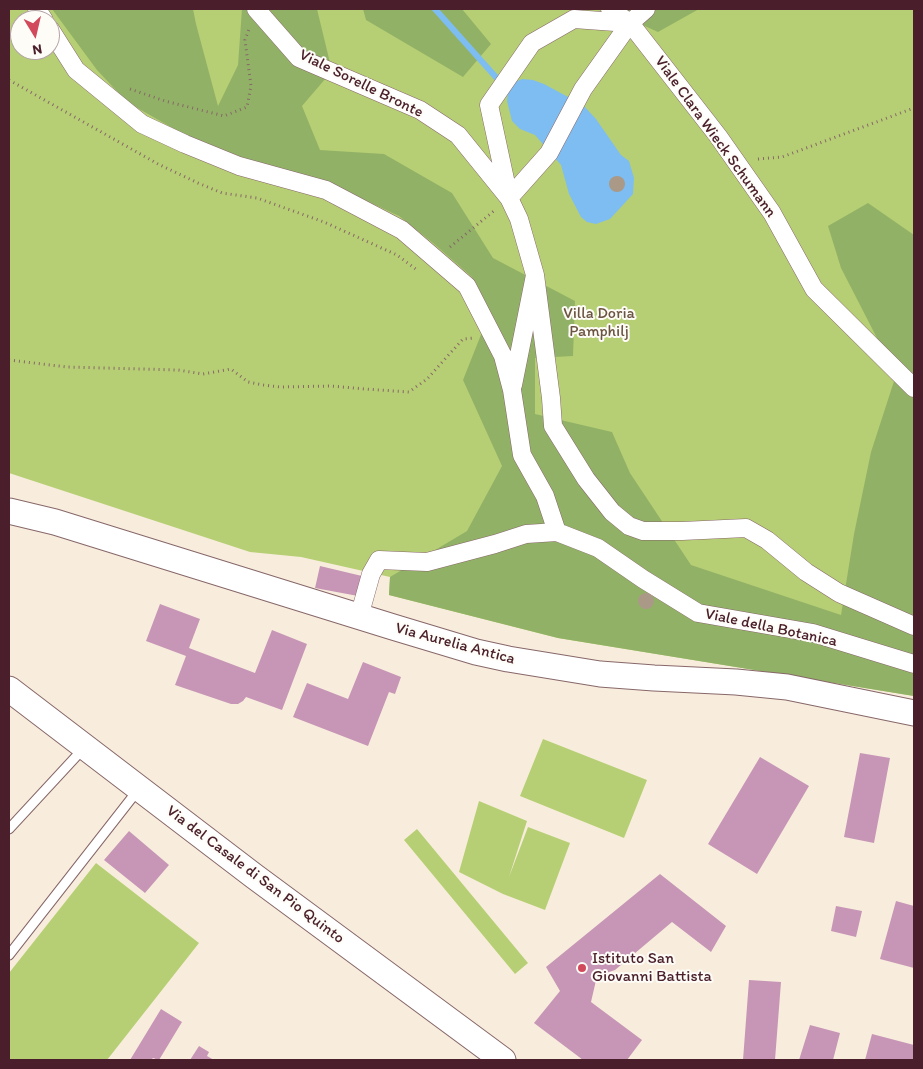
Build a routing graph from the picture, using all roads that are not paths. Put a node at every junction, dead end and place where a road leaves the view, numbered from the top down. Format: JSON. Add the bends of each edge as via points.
{"nodes":[{"id":1,"x":256,"y":9,"type":"edge"},
{"id":2,"x":610,"y":9,"type":"edge"},
{"id":3,"x":646,"y":9,"type":"edge"},
{"id":4,"x":630,"y":23,"type":"junction"},
{"id":5,"x":60,"y":45,"type":"edge"},
{"id":6,"x":509,"y":198,"type":"junction"},
{"id":7,"x":535,"y":275,"type":"junction"},
{"id":8,"x":914,"y":388,"type":"edge"},
{"id":9,"x":512,"y":390,"type":"junction"},
{"id":10,"x":9,"y":510,"type":"edge"},
{"id":11,"x":557,"y":532,"type":"junction"},
{"id":12,"x":358,"y":617,"type":"junction"},
{"id":13,"x":914,"y":626,"type":"edge"},
{"id":14,"x":914,"y":664,"type":"edge"},
{"id":15,"x":9,"y":689,"type":"edge"},
{"id":16,"x":914,"y":713,"type":"edge"},
{"id":17,"x":85,"y":746,"type":"junction"},
{"id":18,"x":140,"y":788,"type":"junction"},
{"id":19,"x":9,"y":829,"type":"edge"},
{"id":20,"x":9,"y":955,"type":"edge"},
{"id":21,"x":503,"y":1060,"type":"edge"}],
"edges":[{"from":1,"to":6,"type":"street","name":"Viale Sorelle Bronte","via":[[299,58],[420,110],[458,135]]},
{"from":2,"to":4,"type":"street","name":"Viale Clara Wieck Schumann"},
{"from":3,"to":4,"type":"street"},
{"from":4,"to":6,"type":"street","via":[[583,89],[549,153]]},
{"from":4,"to":6,"type":"street","via":[[574,19],[532,43],[508,77],[489,105]]},
{"from":4,"to":8,"type":"street","name":"Viale Clara Wieck Schumann","via":[[718,136],[772,213],[814,289]]},
{"from":5,"to":9,"type":"street","via":[[76,70],[142,124],[239,166],[326,190],[402,230],[467,286],[504,356]]},
{"from":6,"to":7,"type":"street","via":[[519,219]]},
{"from":7,"to":9,"type":"street"},
{"from":7,"to":13,"type":"street","via":[[553,426],[586,479],[618,516],[629,526],[643,531],[746,528],[839,593]]},
{"from":9,"to":11,"type":"street","via":[[522,455],[545,496]]},
{"from":10,"to":12,"type":"street","name":"Via Aurelia Antica"},
{"from":11,"to":12,"type":"street","via":[[526,534],[427,562],[379,560],[371,574]]},
{"from":11,"to":14,"type":"street","name":"Viale della Botanica","via":[[598,548],[698,613],[813,633]]},
{"from":12,"to":16,"type":"street","name":"Via Aurelia Antica","via":[[476,652],[539,665],[600,674],[778,686]]},
{"from":15,"to":17,"type":"street","name":"Via del Casale di San Pio Quinto"},
{"from":17,"to":18,"type":"street","name":"Via del Casale di San Pio Quinto"},
{"from":17,"to":19,"type":"lane"},
{"from":18,"to":20,"type":"lane"},
{"from":18,"to":21,"type":"street","name":"Via del Casale di San Pio Quinto"}]}
